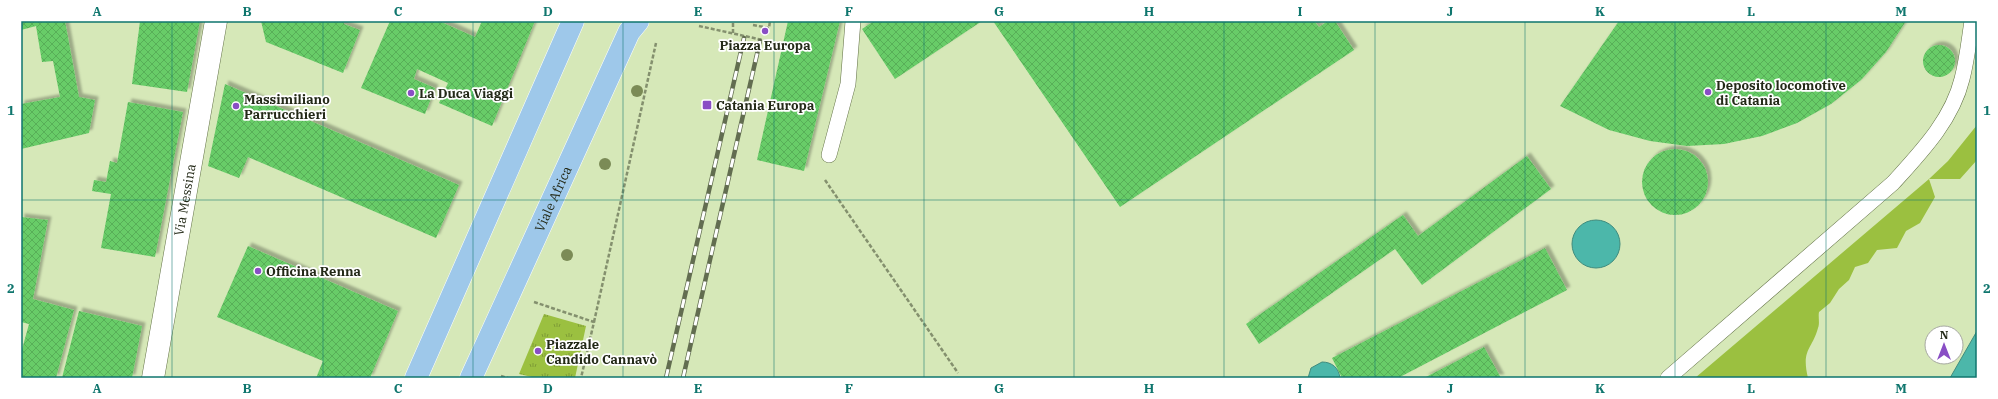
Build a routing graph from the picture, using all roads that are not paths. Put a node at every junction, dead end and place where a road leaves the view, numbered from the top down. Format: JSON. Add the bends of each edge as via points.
{"nodes":[{"id":1,"x":216,"y":21,"type":"edge"},
{"id":2,"x":573,"y":21,"type":"edge"},
{"id":3,"x":638,"y":21,"type":"edge"},
{"id":4,"x":853,"y":21,"type":"edge"},
{"id":5,"x":1972,"y":21,"type":"edge"},
{"id":6,"x":829,"y":155,"type":"dead end"},
{"id":7,"x":152,"y":378,"type":"edge"},
{"id":8,"x":416,"y":378,"type":"edge"},
{"id":9,"x":471,"y":378,"type":"edge"},
{"id":10,"x":1668,"y":378,"type":"edge"}],
"edges":[{"from":1,"to":7,"type":"street","name":"Via Messina"},
{"from":2,"to":8,"type":"main road"},
{"from":3,"to":9,"type":"main road","name":"Viale Africa","via":[[629,32]]},
{"from":4,"to":6,"type":"lane","via":[[848,84]]},
{"from":5,"to":10,"type":"lane","via":[[1962,80],[1956,98],[1937,132],[1914,160],[1893,183]]}]}
